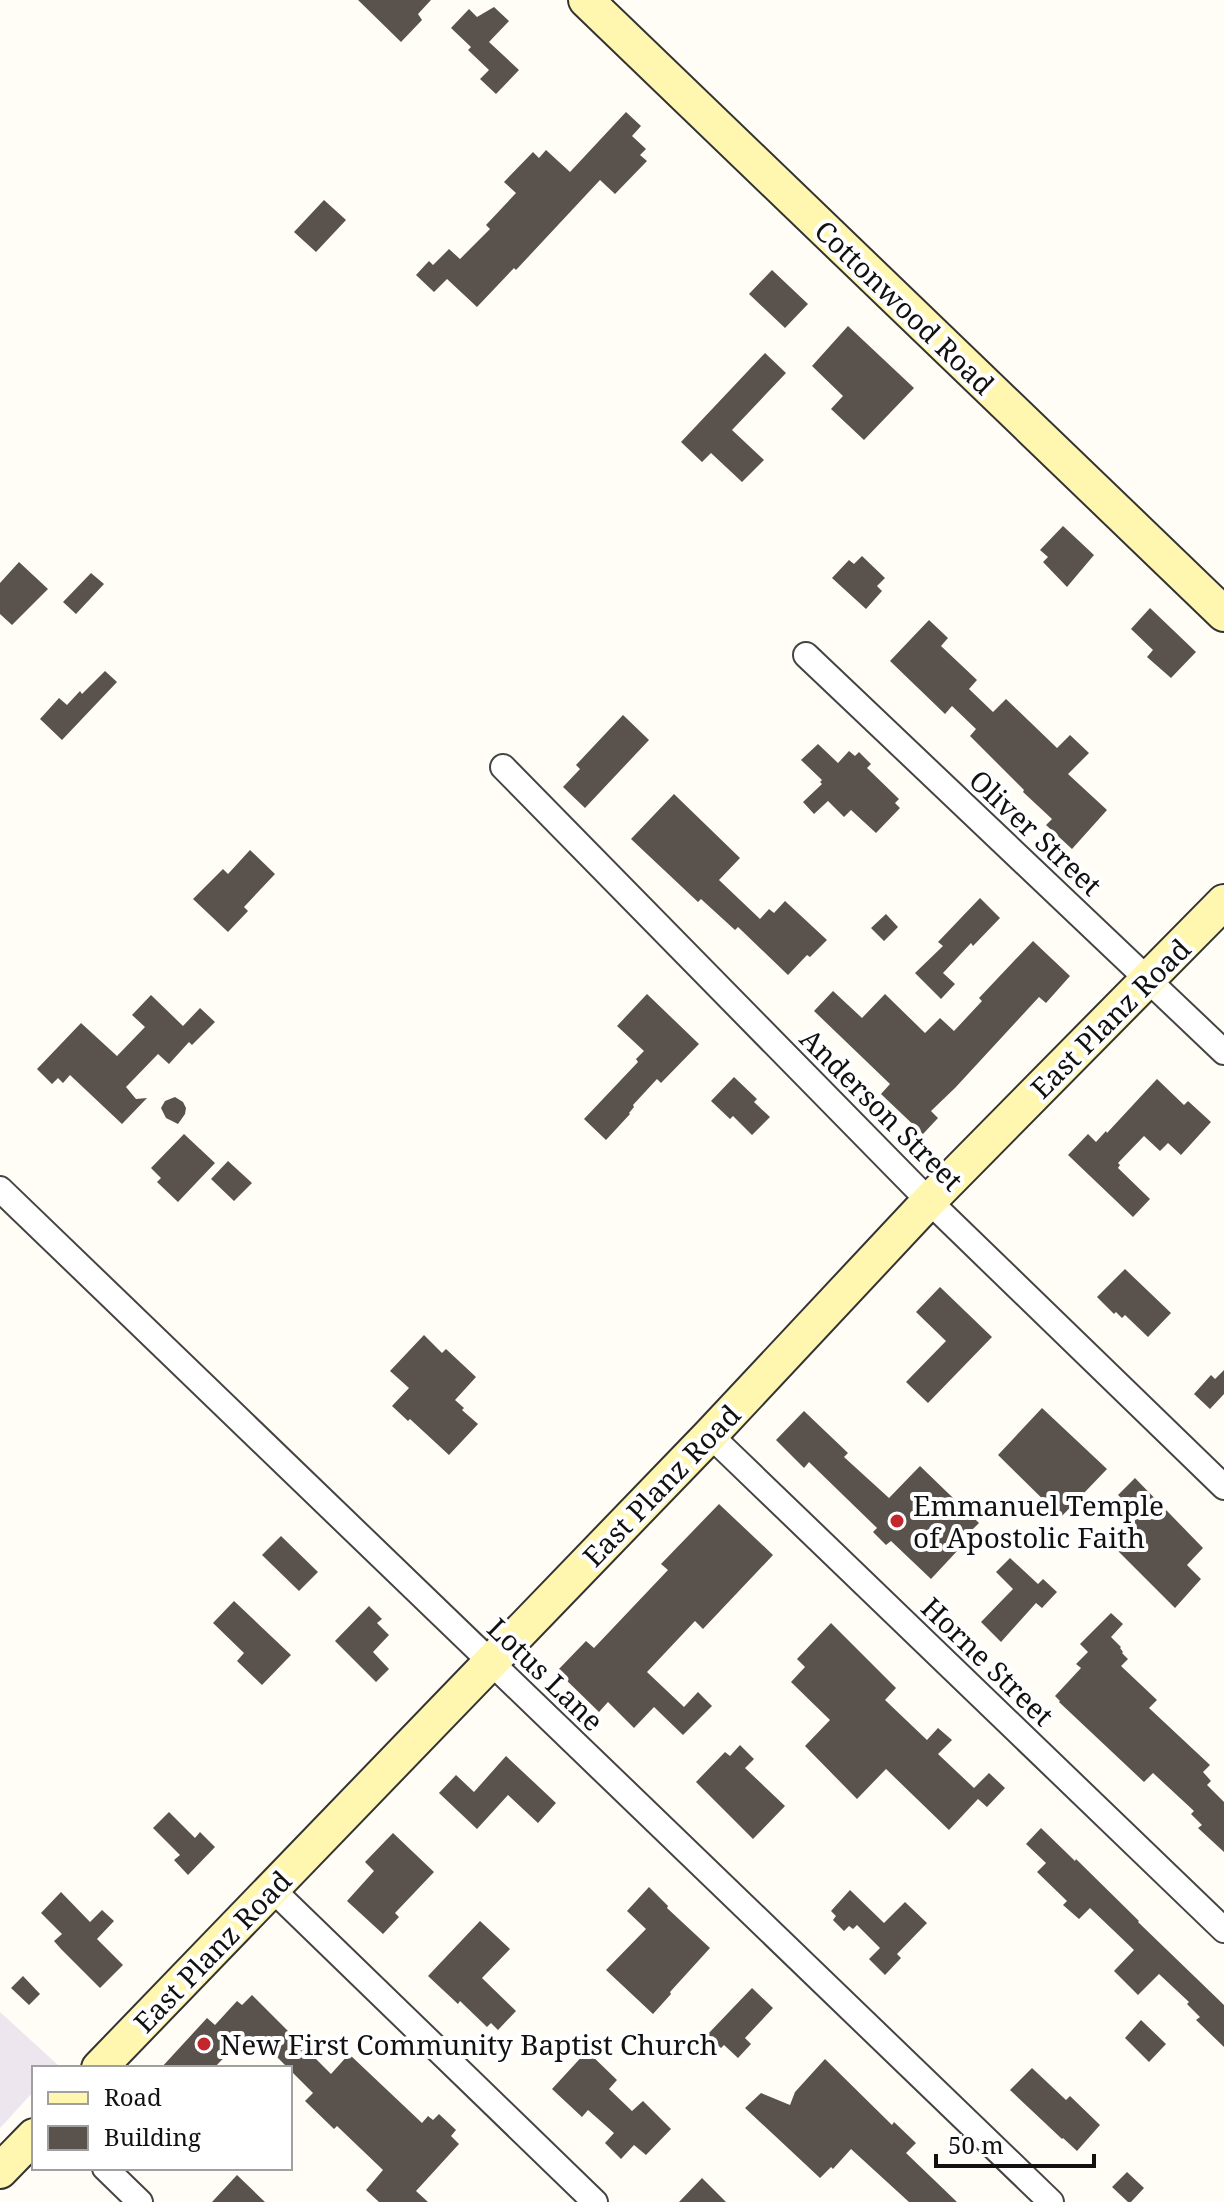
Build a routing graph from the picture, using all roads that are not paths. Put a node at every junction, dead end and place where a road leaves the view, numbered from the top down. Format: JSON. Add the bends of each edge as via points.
{"nodes":[{"id":1,"x":586,"y":0,"type":"edge"},
{"id":2,"x":1224,"y":614,"type":"edge"},
{"id":3,"x":806,"y":655,"type":"dead end"},
{"id":4,"x":503,"y":767,"type":"dead end"},
{"id":5,"x":1224,"y":902,"type":"edge"},
{"id":6,"x":1149,"y":980,"type":"junction"},
{"id":7,"x":1224,"y":1052,"type":"edge"},
{"id":8,"x":0,"y":1189,"type":"edge"},
{"id":9,"x":929,"y":1201,"type":"junction"},
{"id":10,"x":710,"y":1435,"type":"junction"},
{"id":11,"x":1224,"y":1487,"type":"edge"},
{"id":12,"x":491,"y":1662,"type":"junction"},
{"id":13,"x":272,"y":1889,"type":"junction"},
{"id":14,"x":1224,"y":1930,"type":"edge"},
{"id":15,"x":101,"y":2066,"type":"edge"},
{"id":16,"x":32,"y":2138,"type":"edge"},
{"id":17,"x":107,"y":2170,"type":"edge"},
{"id":18,"x":0,"y":2171,"type":"edge"},
{"id":19,"x":140,"y":2202,"type":"edge"},
{"id":20,"x":595,"y":2202,"type":"edge"},
{"id":21,"x":1051,"y":2202,"type":"edge"}],
"edges":[{"from":1,"to":2,"type":"street","name":"Cottonwood Road"},
{"from":3,"to":6,"type":"street","name":"Oliver Street"},
{"from":4,"to":9,"type":"street","name":"Anderson Street"},
{"from":5,"to":6,"type":"street","name":"East Planz Road"},
{"from":6,"to":7,"type":"street","name":"Oliver Street"},
{"from":6,"to":9,"type":"street","name":"East Planz Road"},
{"from":8,"to":12,"type":"street","name":"Lotus Lane"},
{"from":9,"to":10,"type":"street","name":"East Planz Road"},
{"from":9,"to":11,"type":"street","name":"Anderson Street"},
{"from":10,"to":12,"type":"street","name":"East Planz Road"},
{"from":10,"to":14,"type":"street","name":"Horne Street"},
{"from":12,"to":13,"type":"street","name":"East Planz Road"},
{"from":12,"to":21,"type":"street","name":"Lotus Lane"},
{"from":13,"to":15,"type":"street","name":"East Planz Road"},
{"from":13,"to":20,"type":"street"},
{"from":16,"to":18,"type":"street"},
{"from":17,"to":19,"type":"street"}]}
